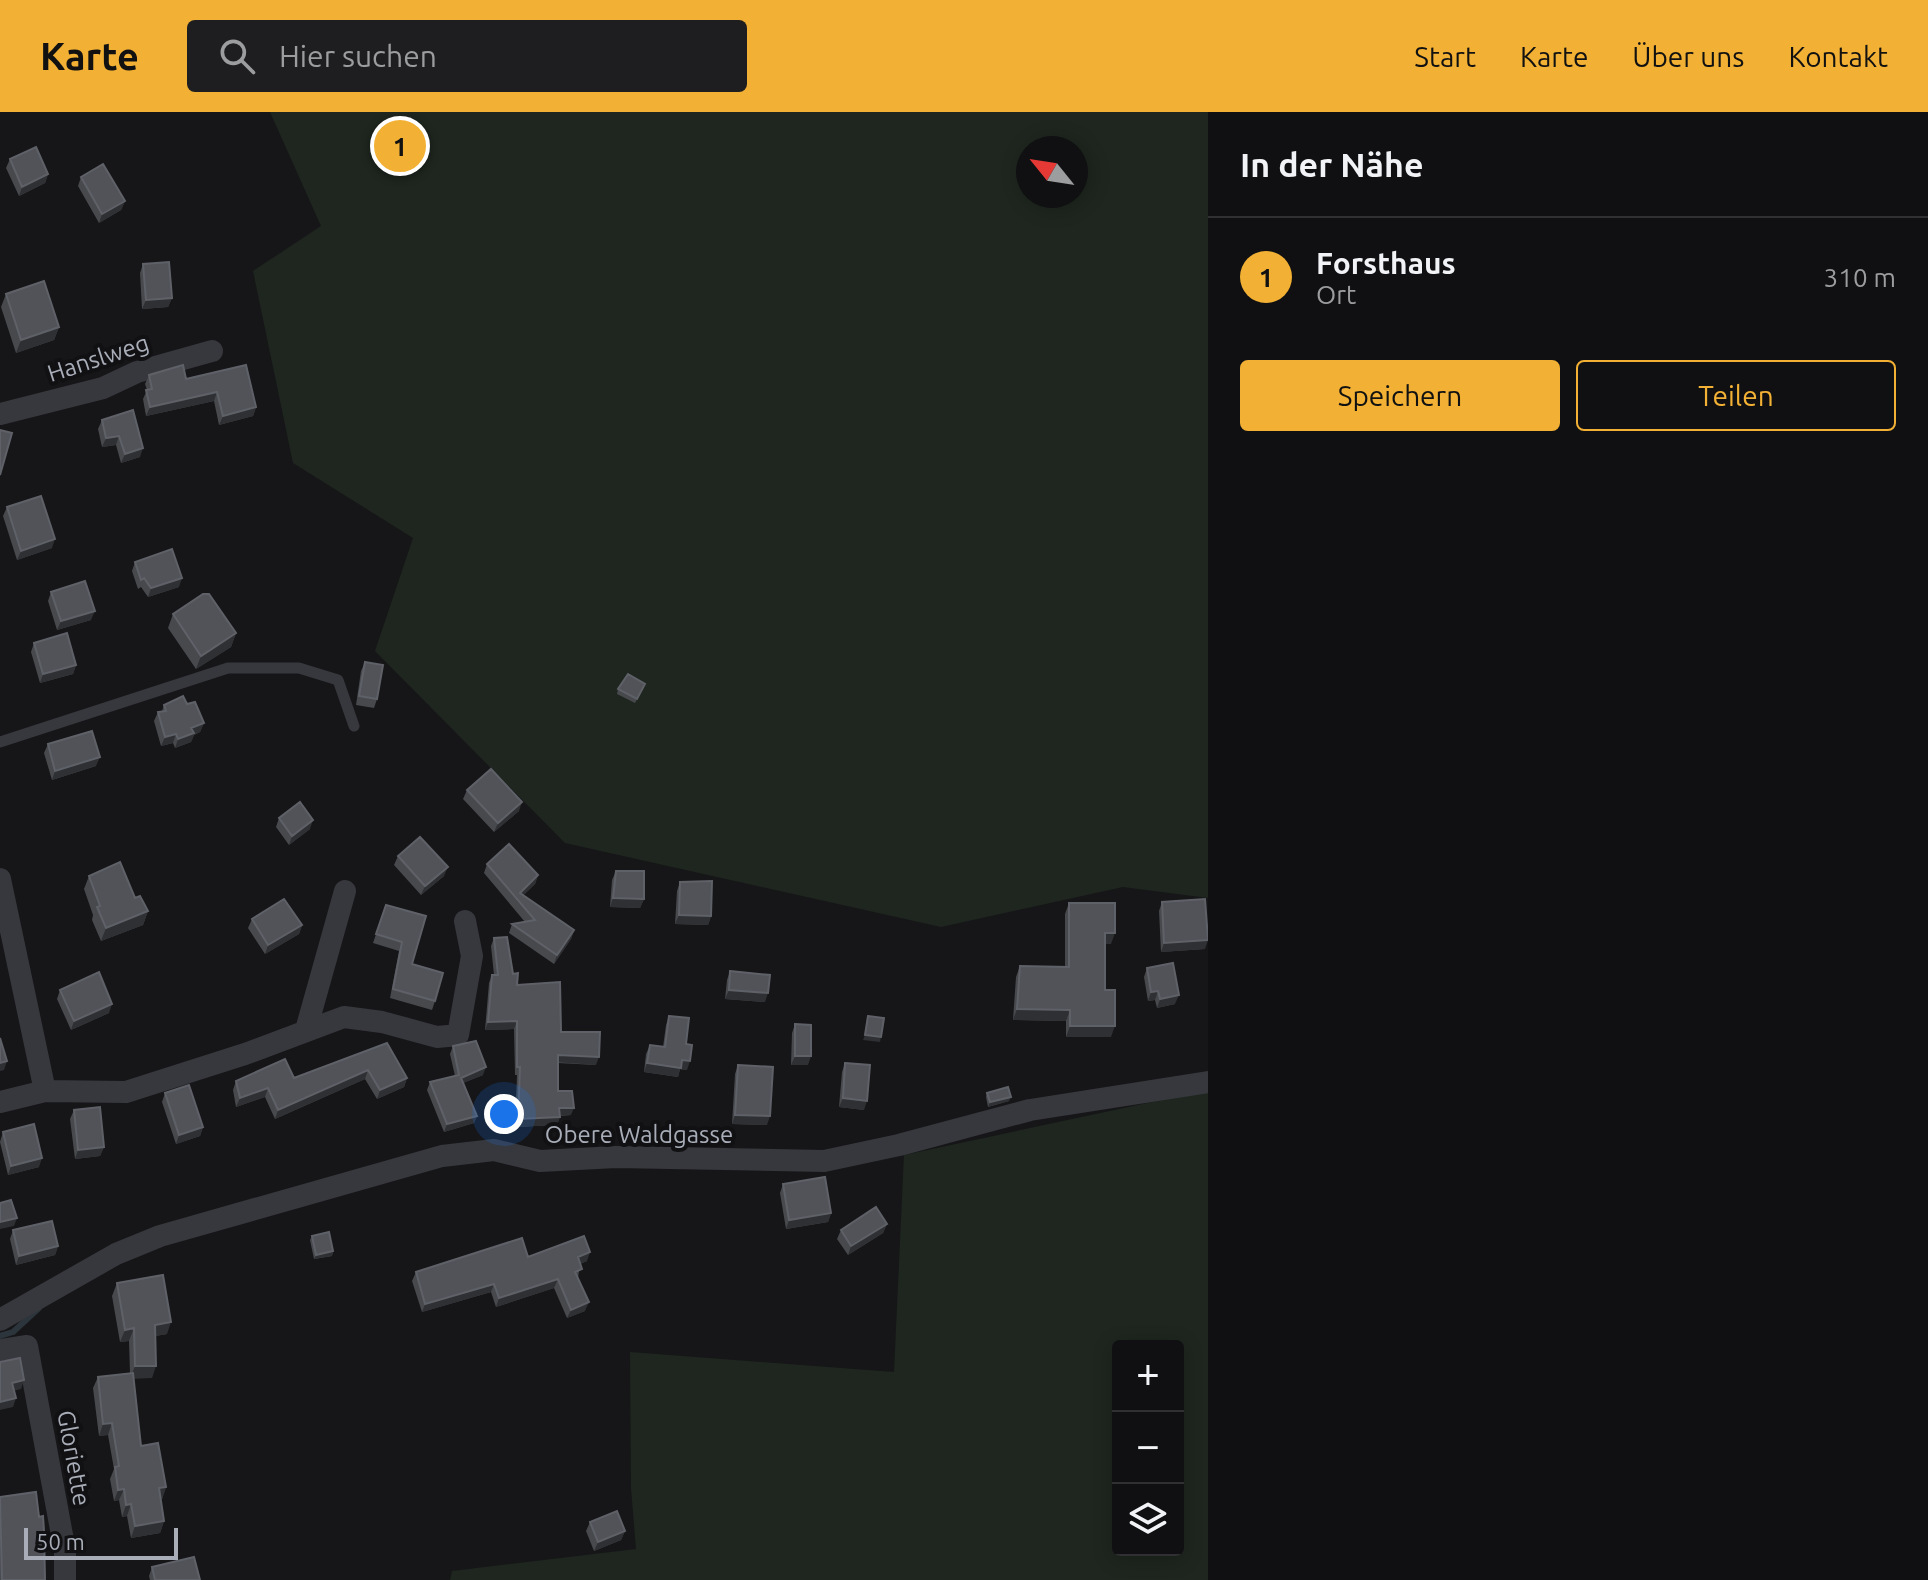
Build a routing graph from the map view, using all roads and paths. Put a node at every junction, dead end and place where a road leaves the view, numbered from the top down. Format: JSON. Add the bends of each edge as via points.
{"nodes":[{"id":1,"x":212,"y":351,"type":"dead end"},
{"id":2,"x":0,"y":414,"type":"edge"},
{"id":3,"x":354,"y":726,"type":"dead end"},
{"id":4,"x":0,"y":742,"type":"edge"},
{"id":5,"x":0,"y":879,"type":"edge"},
{"id":6,"x":345,"y":891,"type":"dead end"},
{"id":7,"x":465,"y":921,"type":"dead end"},
{"id":8,"x":306,"y":1030,"type":"junction"},
{"id":9,"x":1208,"y":1082,"type":"edge"},
{"id":10,"x":45,"y":1091,"type":"junction"},
{"id":11,"x":0,"y":1102,"type":"edge"},
{"id":12,"x":0,"y":1320,"type":"edge"},
{"id":13,"x":0,"y":1350,"type":"edge"},
{"id":14,"x":65,"y":1580,"type":"edge"}],
"edges":[{"from":1,"to":2,"type":"street","name":"Hanslweg","via":[[137,372],[103,388]]},
{"from":3,"to":4,"type":"lane","via":[[338,680],[299,668],[228,668]]},
{"from":5,"to":10,"type":"street"},
{"from":6,"to":8,"type":"street"},
{"from":7,"to":8,"type":"street","via":[[472,956],[458,1035],[437,1037],[344,1017]]},
{"from":8,"to":10,"type":"street","via":[[126,1092]]},
{"from":9,"to":12,"type":"street","name":"Obere Waldgasse","via":[[1030,1110],[824,1161],[540,1161],[494,1150],[442,1156],[160,1236],[116,1254]]},
{"from":10,"to":11,"type":"street"},
{"from":13,"to":14,"type":"street","name":"Gloriette","via":[[27,1346],[65,1551]]}]}
